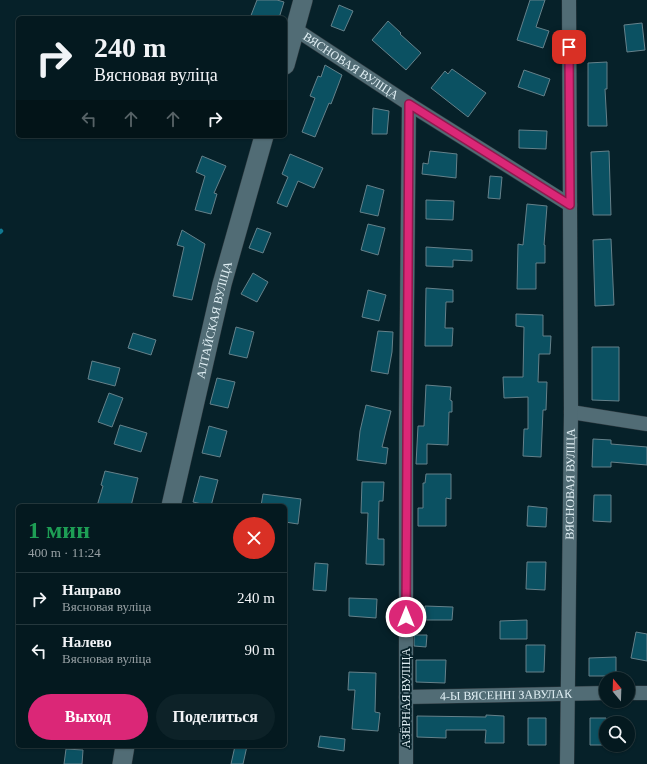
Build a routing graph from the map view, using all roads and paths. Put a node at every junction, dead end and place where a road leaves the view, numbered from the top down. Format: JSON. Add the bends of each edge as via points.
{"nodes":[{"id":1,"x":302,"y":0,"type":"edge"},
{"id":2,"x":569,"y":0,"type":"edge"},
{"id":3,"x":295,"y":29,"type":"junction"},
{"id":4,"x":287,"y":58,"type":"edge"},
{"id":5,"x":409,"y":104,"type":"junction"},
{"id":6,"x":263,"y":138,"type":"edge"},
{"id":7,"x":570,"y":205,"type":"junction"},
{"id":8,"x":571,"y":412,"type":"junction"},
{"id":9,"x":647,"y":424,"type":"edge"},
{"id":10,"x":171,"y":504,"type":"edge"},
{"id":11,"x":567,"y":693,"type":"junction"},
{"id":12,"x":599,"y":693,"type":"edge"},
{"id":13,"x":635,"y":693,"type":"edge"},
{"id":14,"x":647,"y":693,"type":"edge"},
{"id":15,"x":406,"y":697,"type":"junction"},
{"id":16,"x":124,"y":748,"type":"edge"},
{"id":17,"x":122,"y":764,"type":"edge"},
{"id":18,"x":406,"y":764,"type":"edge"},
{"id":19,"x":567,"y":764,"type":"edge"}],
"edges":[{"from":1,"to":3,"type":"main road"},
{"from":2,"to":7,"type":"street","name":"ВЯСНОВАЯ ВУЛІЦА"},
{"from":3,"to":4,"type":"main road"},
{"from":3,"to":5,"type":"street","name":"ВЯСНОВАЯ ВУЛІЦА"},
{"from":5,"to":7,"type":"street","name":"ВЯСНОВАЯ ВУЛІЦА"},
{"from":5,"to":15,"type":"street","name":"АЗЁРНАЯ ВУЛІЦА"},
{"from":6,"to":10,"type":"main road","name":"АЛТАЙСКАЯ ВУЛІЦА","via":[[222,284]]},
{"from":7,"to":8,"type":"street","name":"ВЯСНОВАЯ ВУЛІЦА"},
{"from":8,"to":9,"type":"street"},
{"from":8,"to":11,"type":"street","name":"ВЯСНОВАЯ ВУЛІЦА"},
{"from":11,"to":12,"type":"street","name":"4-Ы ВЯСЕННІ ЗАВУЛАК"},
{"from":11,"to":15,"type":"street","name":"4-Ы ВЯСЕННІ ЗАВУЛАК"},
{"from":11,"to":19,"type":"street","name":"ВЯСНОВАЯ ВУЛІЦА"},
{"from":13,"to":14,"type":"street"},
{"from":15,"to":18,"type":"street","name":"АЗЁРНАЯ ВУЛІЦА"},
{"from":16,"to":17,"type":"main road"}]}
